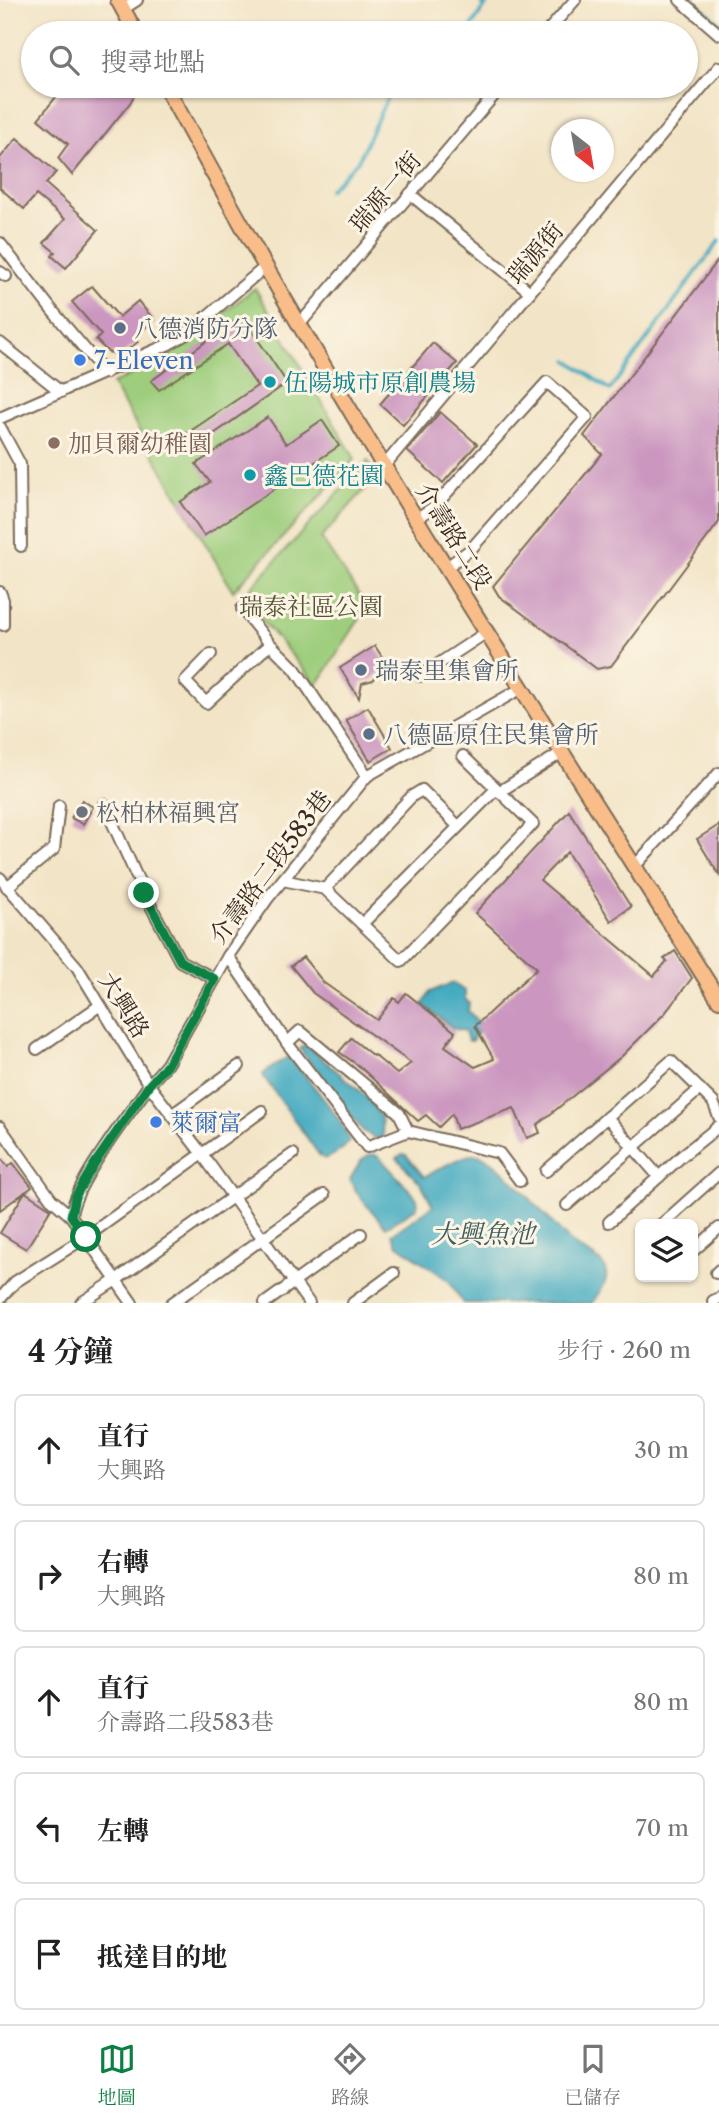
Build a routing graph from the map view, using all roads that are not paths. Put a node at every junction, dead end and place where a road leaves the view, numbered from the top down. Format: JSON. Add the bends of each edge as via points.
{"nodes":[{"id":1,"x":137,"y":0,"type":"edge"},
{"id":2,"x":575,"y":0,"type":"edge"},
{"id":3,"x":680,"y":0,"type":"edge"},
{"id":4,"x":120,"y":4,"type":"edge"},
{"id":5,"x":129,"y":21,"type":"edge"},
{"id":6,"x":557,"y":21,"type":"edge"},
{"id":7,"x":719,"y":34,"type":"edge"},
{"id":8,"x":719,"y":67,"type":"edge"},
{"id":9,"x":698,"y":92,"type":"edge"},
{"id":10,"x":172,"y":98,"type":"edge"},
{"id":11,"x":492,"y":98,"type":"edge"},
{"id":12,"x":693,"y":98,"type":"edge"},
{"id":13,"x":410,"y":194,"type":"junction"},
{"id":14,"x":0,"y":243,"type":"edge"},
{"id":15,"x":265,"y":267,"type":"junction"},
{"id":16,"x":530,"y":292,"type":"junction"},
{"id":17,"x":299,"y":325,"type":"junction"},
{"id":18,"x":0,"y":343,"type":"edge"},
{"id":19,"x":105,"y":373,"type":"junction"},
{"id":20,"x":61,"y":392,"type":"junction"},
{"id":21,"x":0,"y":418,"type":"edge"},
{"id":22,"x":0,"y":427,"type":"edge"},
{"id":23,"x":384,"y":467,"type":"junction"},
{"id":24,"x":416,"y":519,"type":"junction"},
{"id":25,"x":21,"y":546,"type":"dead end"},
{"id":26,"x":447,"y":568,"type":"junction"},
{"id":27,"x":0,"y":592,"type":"edge"},
{"id":28,"x":242,"y":608,"type":"dead end"},
{"id":29,"x":3,"y":625,"type":"dead end"},
{"id":30,"x":486,"y":632,"type":"junction"},
{"id":31,"x":270,"y":644,"type":"junction"},
{"id":32,"x":211,"y":654,"type":"dead end"},
{"id":33,"x":420,"y":676,"type":"dead end"},
{"id":34,"x":522,"y":688,"type":"junction"},
{"id":35,"x":561,"y":753,"type":"junction"},
{"id":36,"x":463,"y":756,"type":"dead end"},
{"id":37,"x":719,"y":773,"type":"edge"},
{"id":38,"x":367,"y":776,"type":"junction"},
{"id":39,"x":497,"y":791,"type":"junction"},
{"id":40,"x":104,"y":804,"type":"dead end"},
{"id":41,"x":59,"y":806,"type":"dead end"},
{"id":42,"x":458,"y":826,"type":"junction"},
{"id":43,"x":634,"y":867,"type":"junction"},
{"id":44,"x":283,"y":880,"type":"junction"},
{"id":45,"x":4,"y":882,"type":"edge"},
{"id":46,"x":325,"y":889,"type":"junction"},
{"id":47,"x":362,"y":924,"type":"junction"},
{"id":48,"x":228,"y":956,"type":"junction"},
{"id":49,"x":215,"y":979,"type":"junction"},
{"id":50,"x":719,"y":1000,"type":"edge"},
{"id":51,"x":99,"y":1006,"type":"junction"},
{"id":52,"x":287,"y":1042,"type":"junction"},
{"id":53,"x":37,"y":1049,"type":"dead end"},
{"id":54,"x":239,"y":1066,"type":"dead end"},
{"id":55,"x":149,"y":1085,"type":"junction"},
{"id":56,"x":700,"y":1089,"type":"junction"},
{"id":57,"x":716,"y":1100,"type":"edge"},
{"id":58,"x":262,"y":1111,"type":"dead end"},
{"id":59,"x":173,"y":1114,"type":"junction"},
{"id":60,"x":607,"y":1117,"type":"junction"},
{"id":61,"x":719,"y":1117,"type":"edge"},
{"id":62,"x":0,"y":1126,"type":"edge"},
{"id":63,"x":719,"y":1126,"type":"edge"},
{"id":64,"x":408,"y":1132,"type":"junction"},
{"id":65,"x":632,"y":1147,"type":"junction"},
{"id":66,"x":202,"y":1154,"type":"junction"},
{"id":67,"x":293,"y":1154,"type":"dead end"},
{"id":68,"x":546,"y":1171,"type":"dead end"},
{"id":69,"x":719,"y":1173,"type":"edge"},
{"id":70,"x":659,"y":1177,"type":"junction"},
{"id":71,"x":520,"y":1181,"type":"dead end"},
{"id":72,"x":324,"y":1195,"type":"dead end"},
{"id":73,"x":233,"y":1197,"type":"junction"},
{"id":74,"x":567,"y":1205,"type":"dead end"},
{"id":75,"x":71,"y":1216,"type":"junction"},
{"id":76,"x":668,"y":1219,"type":"edge"},
{"id":77,"x":609,"y":1222,"type":"dead end"},
{"id":78,"x":719,"y":1228,"type":"edge"},
{"id":79,"x":361,"y":1234,"type":"dead end"},
{"id":80,"x":86,"y":1237,"type":"junction"},
{"id":81,"x":263,"y":1239,"type":"junction"},
{"id":82,"x":698,"y":1247,"type":"edge"},
{"id":83,"x":394,"y":1273,"type":"dead end"},
{"id":84,"x":116,"y":1280,"type":"junction"},
{"id":85,"x":294,"y":1282,"type":"junction"},
{"id":86,"x":719,"y":1298,"type":"edge"},
{"id":87,"x":0,"y":1299,"type":"edge"},
{"id":88,"x":81,"y":1303,"type":"edge"},
{"id":89,"x":132,"y":1303,"type":"edge"},
{"id":90,"x":172,"y":1303,"type":"edge"},
{"id":91,"x":265,"y":1303,"type":"edge"},
{"id":92,"x":309,"y":1303,"type":"edge"},
{"id":93,"x":353,"y":1303,"type":"edge"},
{"id":94,"x":714,"y":1303,"type":"edge"}],
"edges":[{"from":1,"to":4,"type":"street"},
{"from":2,"to":6,"type":"street"},
{"from":3,"to":7,"type":"street"},
{"from":4,"to":5,"type":"main road"},
{"from":8,"to":9,"type":"street","name":"瑞源街"},
{"from":10,"to":15,"type":"main road","name":"介壽路二段"},
{"from":11,"to":13,"type":"street","name":"瑞源一街"},
{"from":12,"to":16,"type":"street","name":"瑞源街"},
{"from":13,"to":16,"type":"street"},
{"from":13,"to":17,"type":"street","name":"瑞源一街"},
{"from":14,"to":19,"type":"street"},
{"from":15,"to":17,"type":"main road","name":"介壽路二段"},
{"from":15,"to":19,"type":"street","via":[[185,335]]},
{"from":16,"to":23,"type":"street","name":"瑞源街"},
{"from":17,"to":23,"type":"main road","name":"介壽路二段"},
{"from":18,"to":20,"type":"street"},
{"from":19,"to":20,"type":"street"},
{"from":20,"to":21,"type":"street"},
{"from":22,"to":25,"type":"street","via":[[20,464]]},
{"from":23,"to":24,"type":"main road","name":"介壽路二段"},
{"from":24,"to":26,"type":"main road","name":"介壽路二段"},
{"from":24,"to":26,"type":"street","via":[[433,507],[547,382],[587,417],[471,549]]},
{"from":26,"to":30,"type":"main road","name":"介壽路二段"},
{"from":27,"to":29,"type":"street"},
{"from":28,"to":31,"type":"street"},
{"from":30,"to":33,"type":"street"},
{"from":30,"to":34,"type":"main road","name":"介壽路二段"},
{"from":31,"to":32,"type":"street","via":[[206,704],[185,681]]},
{"from":31,"to":38,"type":"street","via":[[295,669]]},
{"from":34,"to":35,"type":"main road","name":"介壽路二段"},
{"from":34,"to":38,"type":"street","name":"介壽路二段583巷"},
{"from":35,"to":39,"type":"street"},
{"from":35,"to":43,"type":"main road","name":"介壽路二段"},
{"from":36,"to":39,"type":"street"},
{"from":37,"to":43,"type":"street"},
{"from":38,"to":44,"type":"street","name":"介壽路二段583巷"},
{"from":39,"to":42,"type":"street"},
{"from":39,"to":47,"type":"street","via":[[533,824],[401,961]]},
{"from":40,"to":49,"type":"street","via":[[180,961]]},
{"from":41,"to":45,"type":"street","via":[[54,849]]},
{"from":42,"to":46,"type":"street","via":[[422,790]]},
{"from":42,"to":47,"type":"street"},
{"from":43,"to":50,"type":"main road","name":"介壽路二段"},
{"from":44,"to":46,"type":"street"},
{"from":44,"to":48,"type":"street","name":"介壽路二段583巷"},
{"from":45,"to":51,"type":"street","name":"大興路","via":[[77,967]]},
{"from":46,"to":47,"type":"street"},
{"from":48,"to":49,"type":"street","name":"介壽路二段583巷"},
{"from":48,"to":52,"type":"street"},
{"from":49,"to":55,"type":"street","name":"介壽路二段583巷","via":[[167,1065]]},
{"from":51,"to":53,"type":"street"},
{"from":51,"to":55,"type":"street","name":"大興路"},
{"from":52,"to":64,"type":"street","via":[[300,1031],[399,1113]]},
{"from":52,"to":64,"type":"street","via":[[367,1147]]},
{"from":54,"to":59,"type":"street"},
{"from":55,"to":59,"type":"street"},
{"from":55,"to":75,"type":"street","via":[[95,1163],[75,1197]]},
{"from":56,"to":57,"type":"street"},
{"from":56,"to":60,"type":"street","via":[[671,1061]]},
{"from":56,"to":65,"type":"street"},
{"from":57,"to":61,"type":"street"},
{"from":58,"to":66,"type":"street"},
{"from":59,"to":66,"type":"street"},
{"from":60,"to":65,"type":"street"},
{"from":60,"to":68,"type":"street"},
{"from":62,"to":75,"type":"street","via":[[51,1199]]},
{"from":63,"to":70,"type":"street"},
{"from":64,"to":71,"type":"street","via":[[499,1153]]},
{"from":65,"to":70,"type":"street"},
{"from":65,"to":74,"type":"street"},
{"from":66,"to":73,"type":"street"},
{"from":66,"to":80,"type":"street"},
{"from":67,"to":73,"type":"street"},
{"from":69,"to":76,"type":"street"},
{"from":70,"to":77,"type":"street"},
{"from":72,"to":81,"type":"street"},
{"from":73,"to":81,"type":"street"},
{"from":73,"to":84,"type":"street"},
{"from":75,"to":80,"type":"street"},
{"from":78,"to":82,"type":"street"},
{"from":79,"to":85,"type":"street"},
{"from":80,"to":84,"type":"street"},
{"from":80,"to":87,"type":"street","via":[[15,1282]]},
{"from":81,"to":85,"type":"street"},
{"from":81,"to":90,"type":"street"},
{"from":83,"to":93,"type":"street"},
{"from":84,"to":88,"type":"street"},
{"from":84,"to":89,"type":"street"},
{"from":85,"to":91,"type":"street"},
{"from":85,"to":92,"type":"street"},
{"from":86,"to":94,"type":"street"}]}
